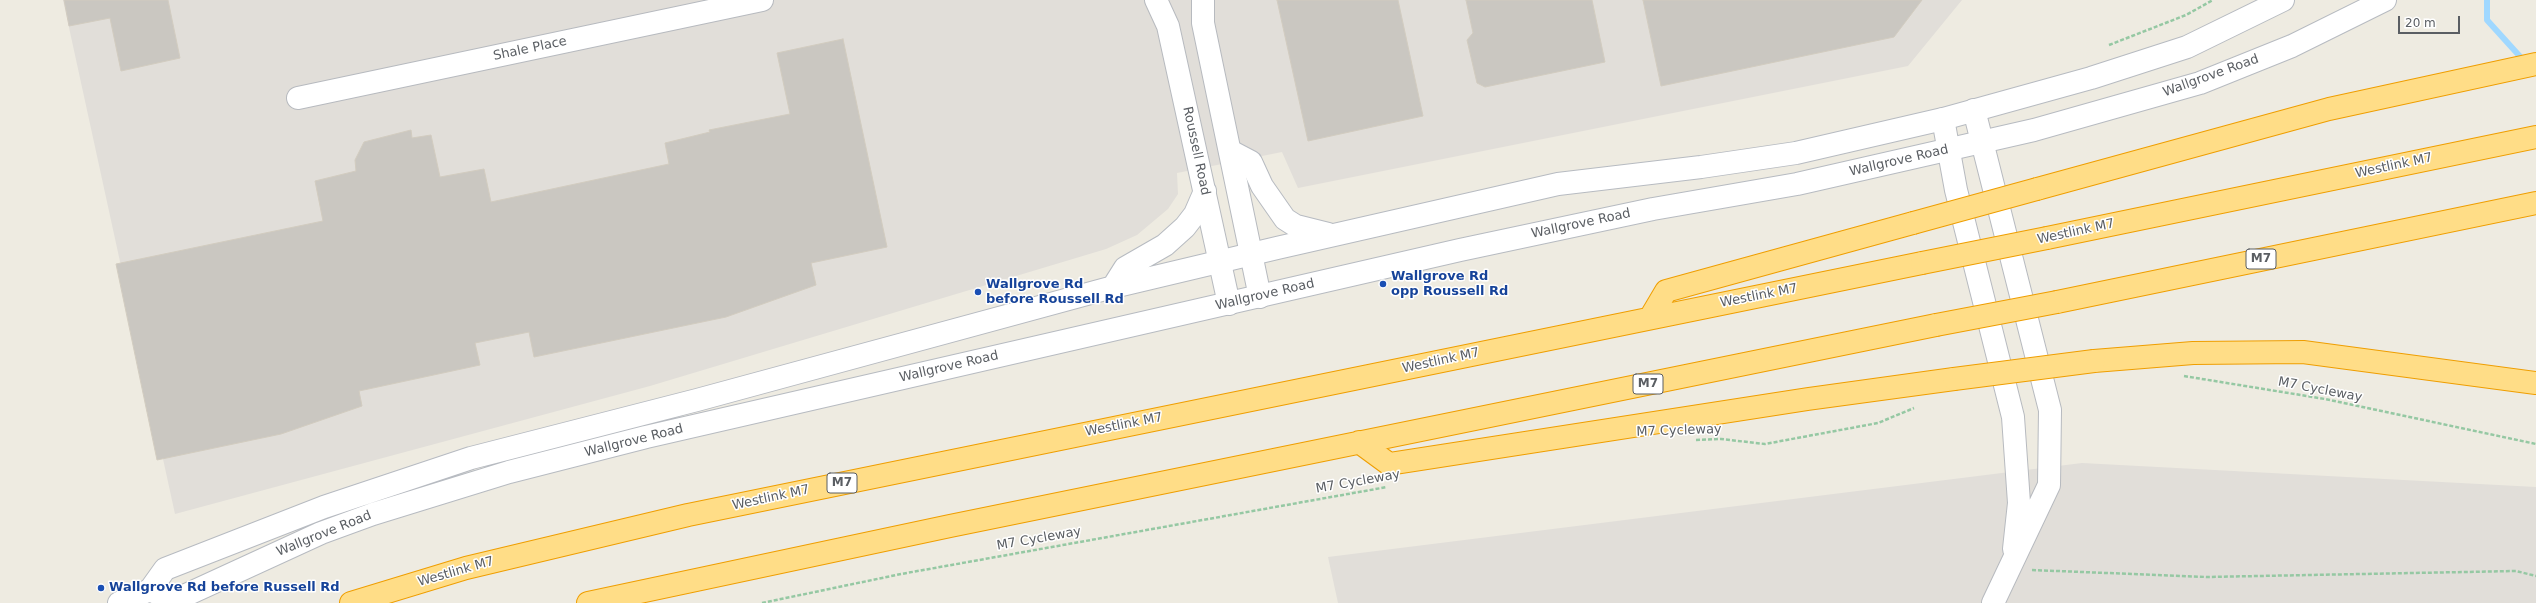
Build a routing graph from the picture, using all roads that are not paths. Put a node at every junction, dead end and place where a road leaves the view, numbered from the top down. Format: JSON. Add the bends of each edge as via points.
{"nodes":[{"id":1,"x":762,"y":0,"type":"edge"},
{"id":2,"x":1156,"y":0,"type":"edge"},
{"id":3,"x":1203,"y":0,"type":"edge"},
{"id":4,"x":2282,"y":0,"type":"edge"},
{"id":5,"x":2379,"y":4,"type":"edge"},
{"id":6,"x":2536,"y":64,"type":"edge"},
{"id":7,"x":298,"y":98,"type":"dead end"},
{"id":8,"x":1974,"y":110,"type":"junction"},
{"id":9,"x":1944,"y":119,"type":"junction"},
{"id":10,"x":2536,"y":137,"type":"edge"},
{"id":11,"x":1981,"y":143,"type":"junction"},
{"id":12,"x":1949,"y":150,"type":"junction"},
{"id":13,"x":1230,"y":151,"type":"junction"},
{"id":14,"x":1205,"y":191,"type":"junction"},
{"id":15,"x":2536,"y":203,"type":"edge"},
{"id":16,"x":1332,"y":235,"type":"junction"},
{"id":17,"x":1251,"y":254,"type":"junction"},
{"id":18,"x":1219,"y":261,"type":"junction"},
{"id":19,"x":1114,"y":287,"type":"junction"},
{"id":20,"x":1260,"y":297,"type":"junction"},
{"id":21,"x":1229,"y":304,"type":"junction"},
{"id":22,"x":1650,"y":318,"type":"junction"},
{"id":23,"x":2535,"y":383,"type":"edge"},
{"id":24,"x":1359,"y":442,"type":"junction"},
{"id":25,"x":2012,"y":568,"type":"junction"},
{"id":26,"x":150,"y":590,"type":"junction"},
{"id":27,"x":120,"y":603,"type":"edge"},
{"id":28,"x":351,"y":603,"type":"edge"},
{"id":29,"x":588,"y":603,"type":"edge"},
{"id":30,"x":1994,"y":603,"type":"edge"}],
"edges":[{"from":1,"to":7,"type":"main road","name":"Shale Place"},
{"from":2,"to":14,"type":"main road","name":"Roussell Road","via":[[1168,26]]},
{"from":3,"to":13,"type":"main road","via":[[1203,22]]},
{"from":4,"to":8,"type":"main road","name":"Wallgrove Road","via":[[2187,47],[2091,78]]},
{"from":5,"to":11,"type":"main road","name":"Wallgrove Road","via":[[2292,46],[2200,83]]},
{"from":6,"to":22,"type":"highway","bridge":true,"via":[[2329,109],[1666,291]]},
{"from":8,"to":9,"type":"main road","name":"Wallgrove Road"},
{"from":8,"to":11,"type":"main road"},
{"from":9,"to":12,"type":"main road"},
{"from":9,"to":16,"type":"main road","name":"Wallgrove Road","via":[[1789,154],[1558,184]]},
{"from":10,"to":22,"type":"highway","name":"Westlink M7","number":"M7","bridge":true},
{"from":11,"to":12,"type":"main road","name":"Wallgrove Road"},
{"from":11,"to":25,"type":"main road","via":[[2050,410],[2049,485]]},
{"from":12,"to":20,"type":"main road","name":"Wallgrove Road","via":[[1797,184],[1653,209],[1512,238]]},
{"from":12,"to":25,"type":"main road","via":[[1956,190],[2013,417],[2019,503]]},
{"from":13,"to":16,"type":"main road","via":[[1251,162],[1262,186],[1285,219],[1296,226]]},
{"from":13,"to":17,"type":"main road"},
{"from":14,"to":18,"type":"main road","name":"Roussell Road"},
{"from":14,"to":19,"type":"main road","via":[[1195,214],[1185,228],[1145,259],[1125,268]]},
{"from":15,"to":24,"type":"highway","number":"M7","bridge":true},
{"from":16,"to":17,"type":"main road","name":"Wallgrove Road"},
{"from":17,"to":18,"type":"main road","name":"Wallgrove Road"},
{"from":17,"to":20,"type":"main road"},
{"from":18,"to":19,"type":"main road","name":"Wallgrove Road"},
{"from":18,"to":21,"type":"main road","name":"Roussell Road"},
{"from":19,"to":26,"type":"main road","name":"Wallgrove Road","via":[[424,473],[324,507],[165,569]]},
{"from":20,"to":21,"type":"main road","name":"Wallgrove Road"},
{"from":21,"to":26,"type":"main road","name":"Wallgrove Road","via":[[654,435],[509,472],[321,533],[173,601]]},
{"from":22,"to":28,"type":"highway","name":"Westlink M7","number":"M7","via":[[681,517],[466,568]]},
{"from":23,"to":24,"type":"highway","bridge":true,"via":[[2303,352],[2193,353],[2094,361],[1808,399],[1389,464]]},
{"from":24,"to":29,"type":"highway","number":"M7"},
{"from":25,"to":30,"type":"main road"},
{"from":26,"to":27,"type":"main road"}]}
